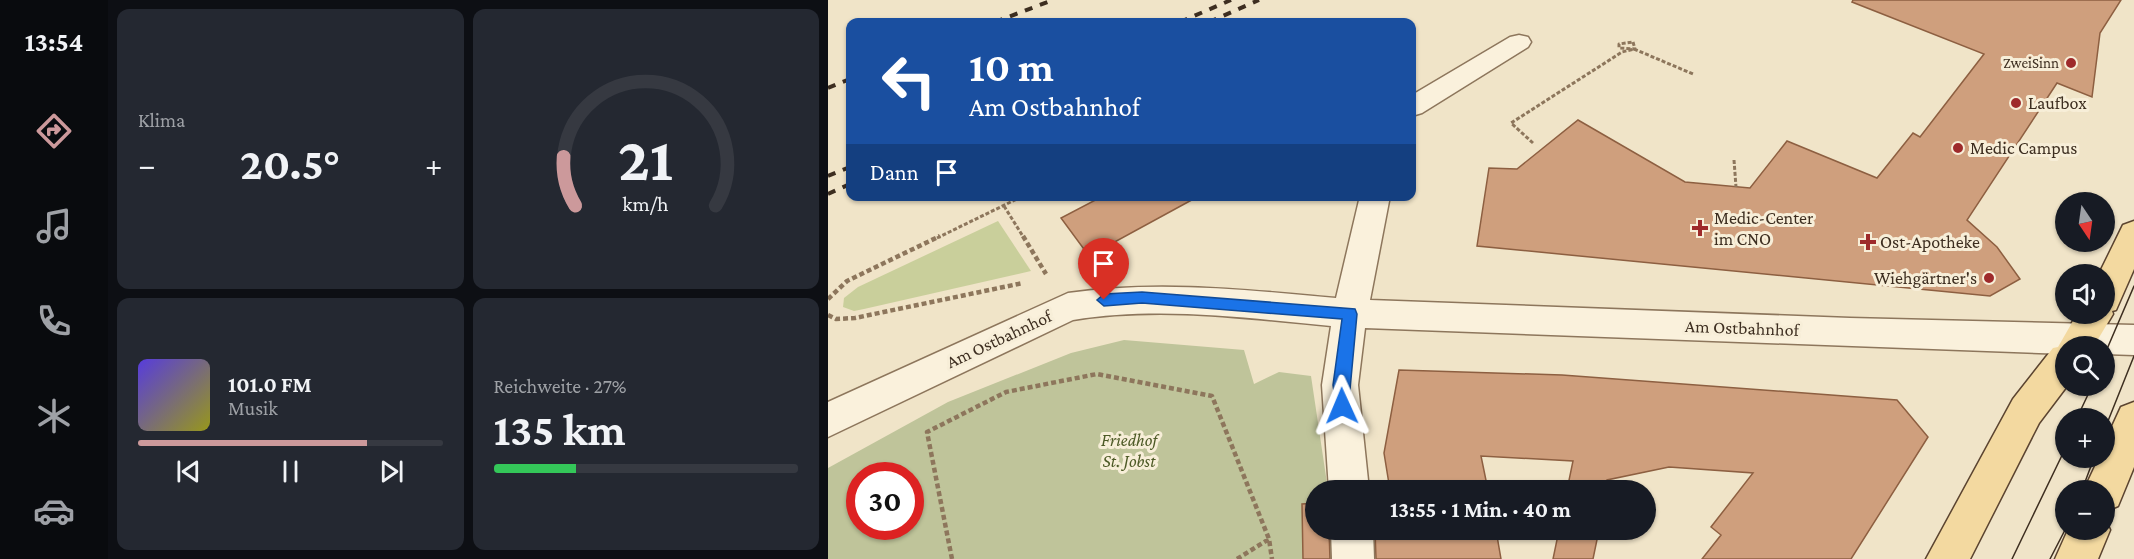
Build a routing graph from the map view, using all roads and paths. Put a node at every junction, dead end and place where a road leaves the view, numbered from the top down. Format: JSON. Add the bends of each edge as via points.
{"nodes":[{"id":1,"x":1519,"y":42,"type":"dead end"},
{"id":2,"x":1693,"y":74,"type":"dead end"},
{"id":3,"x":1416,"y":105,"type":"edge"},
{"id":4,"x":1533,"y":143,"type":"dead end"},
{"id":5,"x":1734,"y":160,"type":"dead end"},
{"id":6,"x":1736,"y":187,"type":"dead end"},
{"id":7,"x":1014,"y":201,"type":"edge"},
{"id":8,"x":1374,"y":201,"type":"edge"},
{"id":9,"x":1004,"y":206,"type":"junction"},
{"id":10,"x":2134,"y":233,"type":"edge"},
{"id":11,"x":2115,"y":275,"type":"edge"},
{"id":12,"x":1036,"y":280,"type":"dead end"},
{"id":13,"x":1025,"y":282,"type":"dead end"},
{"id":14,"x":828,"y":299,"type":"edge"},
{"id":15,"x":1350,"y":314,"type":"junction"},
{"id":16,"x":828,"y":315,"type":"edge"},
{"id":17,"x":2055,"y":339,"type":"edge"},
{"id":18,"x":2115,"y":340,"type":"edge"},
{"id":19,"x":2134,"y":340,"type":"edge"},
{"id":20,"x":2055,"y":373,"type":"edge"},
{"id":21,"x":833,"y":418,"type":"edge"},
{"id":22,"x":2134,"y":419,"type":"edge"},
{"id":23,"x":1348,"y":480,"type":"edge"},
{"id":24,"x":2109,"y":480,"type":"edge"},
{"id":25,"x":1269,"y":539,"type":"junction"},
{"id":26,"x":1352,"y":540,"type":"edge"},
{"id":27,"x":2085,"y":540,"type":"edge"},
{"id":28,"x":952,"y":559,"type":"edge"},
{"id":29,"x":1237,"y":559,"type":"edge"},
{"id":30,"x":1272,"y":559,"type":"edge"},
{"id":31,"x":1353,"y":559,"type":"edge"},
{"id":32,"x":1947,"y":559,"type":"edge"},
{"id":33,"x":2076,"y":559,"type":"edge"}],
"edges":[{"from":1,"to":3,"type":"street"},
{"from":2,"to":4,"type":"path","via":[[1654,57],[1644,53],[1634,49],[1619,48],[1619,44],[1633,42],[1635,49],[1632,51],[1622,52],[1512,123]]},
{"from":5,"to":6,"type":"path"},
{"from":7,"to":9,"type":"path"},
{"from":8,"to":15,"type":"street"},
{"from":9,"to":12,"type":"path","via":[[1047,278]]},
{"from":9,"to":14,"type":"path","via":[[847,281]]},
{"from":10,"to":11,"type":"main road"},
{"from":13,"to":16,"type":"path","via":[[855,318],[836,319]]},
{"from":15,"to":17,"type":"street","name":"Am Ostbahnhof"},
{"from":15,"to":21,"type":"street","name":"Am Ostbahnhof","via":[[1142,298],[1095,302],[1068,308]]},
{"from":15,"to":23,"type":"street","via":[[1340,385]]},
{"from":18,"to":19,"type":"street","name":"Am Ostbahnhof"},
{"from":20,"to":32,"type":"main road","via":[[2026,411]]},
{"from":22,"to":24,"type":"main road"},
{"from":25,"to":28,"type":"path","via":[[1212,396],[1097,374],[1006,392],[927,432]]},
{"from":25,"to":29,"type":"path"},
{"from":25,"to":30,"type":"path"},
{"from":26,"to":31,"type":"street"},
{"from":27,"to":33,"type":"main road"}]}
